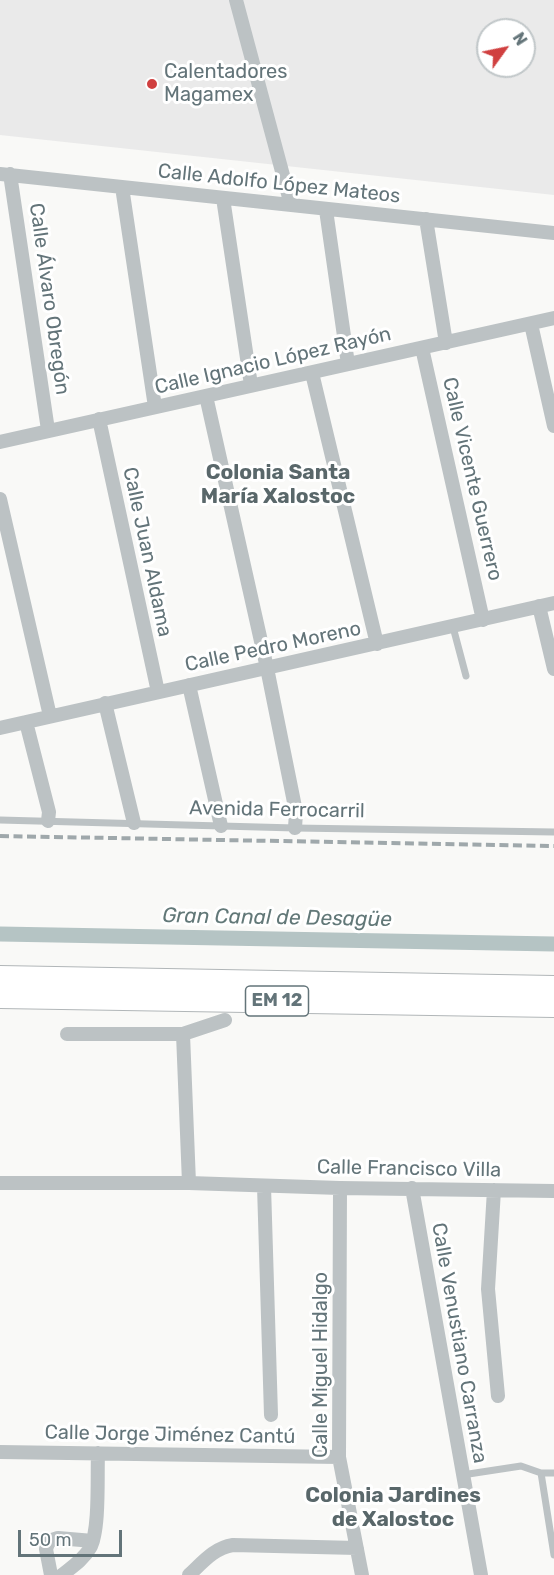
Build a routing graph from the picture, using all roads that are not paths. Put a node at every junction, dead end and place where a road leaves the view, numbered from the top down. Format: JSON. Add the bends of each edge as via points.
{"nodes":[{"id":1,"x":236,"y":0,"type":"edge"},
{"id":2,"x":5,"y":174,"type":"edge"},
{"id":3,"x":122,"y":187,"type":"junction"},
{"id":4,"x":223,"y":198,"type":"junction"},
{"id":5,"x":291,"y":205,"type":"junction"},
{"id":6,"x":326,"y":210,"type":"junction"},
{"id":7,"x":426,"y":219,"type":"junction"},
{"id":8,"x":554,"y":233,"type":"edge"},
{"id":9,"x":554,"y":318,"type":"edge"},
{"id":10,"x":531,"y":324,"type":"junction"},
{"id":11,"x":446,"y":342,"type":"junction"},
{"id":12,"x":422,"y":348,"type":"junction"},
{"id":13,"x":348,"y":364,"type":"junction"},
{"id":14,"x":312,"y":373,"type":"junction"},
{"id":15,"x":251,"y":385,"type":"junction"},
{"id":16,"x":206,"y":396,"type":"junction"},
{"id":17,"x":156,"y":407,"type":"junction"},
{"id":18,"x":99,"y":420,"type":"junction"},
{"id":19,"x":554,"y":426,"type":"edge"},
{"id":20,"x":48,"y":430,"type":"junction"},
{"id":21,"x":0,"y":442,"type":"edge"},
{"id":22,"x":0,"y":499,"type":"edge"},
{"id":23,"x":554,"y":603,"type":"edge"},
{"id":24,"x":539,"y":606,"type":"junction"},
{"id":25,"x":483,"y":620,"type":"junction"},
{"id":26,"x":453,"y":627,"type":"junction"},
{"id":27,"x":378,"y":644,"type":"junction"},
{"id":28,"x":267,"y":668,"type":"junction"},
{"id":29,"x":554,"y":669,"type":"edge"},
{"id":30,"x":466,"y":676,"type":"dead end"},
{"id":31,"x":189,"y":685,"type":"junction"},
{"id":32,"x":158,"y":692,"type":"junction"},
{"id":33,"x":105,"y":703,"type":"junction"},
{"id":34,"x":50,"y":716,"type":"junction"},
{"id":35,"x":26,"y":722,"type":"junction"},
{"id":36,"x":0,"y":728,"type":"edge"},
{"id":37,"x":0,"y":820,"type":"edge"},
{"id":38,"x":48,"y":821,"type":"junction"},
{"id":39,"x":134,"y":823,"type":"junction"},
{"id":40,"x":221,"y":826,"type":"junction"},
{"id":41,"x":295,"y":828,"type":"junction"},
{"id":42,"x":554,"y":832,"type":"edge"},
{"id":43,"x":0,"y":978,"type":"edge"},
{"id":44,"x":554,"y":988,"type":"edge"},
{"id":45,"x":0,"y":996,"type":"edge"},
{"id":46,"x":554,"y":1005,"type":"edge"},
{"id":47,"x":225,"y":1020,"type":"dead end"},
{"id":48,"x":67,"y":1034,"type":"dead end"},
{"id":49,"x":183,"y":1034,"type":"junction"},
{"id":50,"x":0,"y":1183,"type":"edge"},
{"id":51,"x":189,"y":1183,"type":"junction"},
{"id":52,"x":264,"y":1186,"type":"junction"},
{"id":53,"x":340,"y":1188,"type":"junction"},
{"id":54,"x":412,"y":1188,"type":"junction"},
{"id":55,"x":494,"y":1190,"type":"junction"},
{"id":56,"x":554,"y":1191,"type":"edge"},
{"id":57,"x":498,"y":1396,"type":"dead end"},
{"id":58,"x":271,"y":1415,"type":"dead end"},
{"id":59,"x":0,"y":1452,"type":"edge"},
{"id":60,"x":98,"y":1453,"type":"junction"},
{"id":61,"x":339,"y":1457,"type":"junction"},
{"id":62,"x":541,"y":1473,"type":"junction"},
{"id":63,"x":554,"y":1473,"type":"edge"},
{"id":64,"x":462,"y":1475,"type":"junction"},
{"id":65,"x":93,"y":1541,"type":"junction"},
{"id":66,"x":357,"y":1548,"type":"junction"},
{"id":67,"x":554,"y":1555,"type":"edge"},
{"id":68,"x":51,"y":1575,"type":"edge"},
{"id":69,"x":62,"y":1575,"type":"edge"},
{"id":70,"x":189,"y":1575,"type":"edge"},
{"id":71,"x":362,"y":1575,"type":"edge"},
{"id":72,"x":481,"y":1575,"type":"edge"}],
"edges":[{"from":1,"to":5,"type":"street"},
{"from":2,"to":3,"type":"street","name":"Calle Adolfo López Mateos"},
{"from":2,"to":20,"type":"street","name":"Calle Álvaro Obregón"},
{"from":3,"to":4,"type":"street","name":"Calle Adolfo López Mateos"},
{"from":3,"to":17,"type":"street"},
{"from":4,"to":5,"type":"street","name":"Calle Adolfo López Mateos"},
{"from":4,"to":15,"type":"street"},
{"from":5,"to":6,"type":"street","name":"Calle Adolfo López Mateos"},
{"from":6,"to":7,"type":"street","name":"Calle Adolfo López Mateos"},
{"from":6,"to":13,"type":"street"},
{"from":7,"to":8,"type":"street","name":"Calle Adolfo López Mateos"},
{"from":7,"to":11,"type":"street"},
{"from":9,"to":10,"type":"street","name":"Calle Ignacio López Rayón"},
{"from":10,"to":11,"type":"street","name":"Calle Ignacio López Rayón"},
{"from":10,"to":19,"type":"street"},
{"from":11,"to":12,"type":"street","name":"Calle Ignacio López Rayón"},
{"from":12,"to":13,"type":"street","name":"Calle Ignacio López Rayón"},
{"from":12,"to":25,"type":"street","name":"Calle Vicente Guerrero"},
{"from":13,"to":14,"type":"street","name":"Calle Ignacio López Rayón"},
{"from":14,"to":15,"type":"street","name":"Calle Ignacio López Rayón"},
{"from":14,"to":27,"type":"street"},
{"from":15,"to":16,"type":"street","name":"Calle Ignacio López Rayón"},
{"from":16,"to":17,"type":"street","name":"Calle Ignacio López Rayón"},
{"from":16,"to":28,"type":"street"},
{"from":17,"to":18,"type":"street","name":"Calle Ignacio López Rayón"},
{"from":18,"to":20,"type":"street","name":"Calle Ignacio López Rayón"},
{"from":18,"to":32,"type":"street","name":"Calle Juan Aldama"},
{"from":20,"to":21,"type":"street","name":"Calle Ignacio López Rayón"},
{"from":22,"to":34,"type":"street"},
{"from":23,"to":24,"type":"street","name":"Calle Pedro Moreno"},
{"from":24,"to":25,"type":"street","name":"Calle Pedro Moreno"},
{"from":24,"to":29,"type":"street"},
{"from":25,"to":26,"type":"street","name":"Calle Pedro Moreno"},
{"from":26,"to":27,"type":"street","name":"Calle Pedro Moreno"},
{"from":26,"to":30,"type":"lane"},
{"from":27,"to":28,"type":"street","name":"Calle Pedro Moreno"},
{"from":28,"to":31,"type":"street","name":"Calle Pedro Moreno"},
{"from":28,"to":41,"type":"street","via":[[296,812]]},
{"from":31,"to":32,"type":"street","name":"Calle Pedro Moreno"},
{"from":31,"to":40,"type":"street"},
{"from":32,"to":33,"type":"street","name":"Calle Pedro Moreno"},
{"from":33,"to":34,"type":"street","name":"Calle Pedro Moreno"},
{"from":33,"to":39,"type":"street"},
{"from":34,"to":35,"type":"street","name":"Calle Pedro Moreno"},
{"from":35,"to":36,"type":"street","name":"Calle Pedro Moreno"},
{"from":35,"to":38,"type":"street"},
{"from":37,"to":38,"type":"lane","name":"Avenida Ferrocarril"},
{"from":38,"to":39,"type":"lane","name":"Avenida Ferrocarril"},
{"from":39,"to":40,"type":"lane","name":"Avenida Ferrocarril"},
{"from":40,"to":41,"type":"lane","name":"Avenida Ferrocarril"},
{"from":41,"to":42,"type":"lane","name":"Avenida Ferrocarril"},
{"from":43,"to":44,"type":"highway","number":"EM 12"},
{"from":45,"to":46,"type":"highway","number":"EM 12"},
{"from":47,"to":49,"type":"street"},
{"from":48,"to":49,"type":"street"},
{"from":49,"to":51,"type":"street"},
{"from":50,"to":51,"type":"street","name":"Calle Francisco Villa"},
{"from":51,"to":52,"type":"street","name":"Calle Francisco Villa"},
{"from":52,"to":53,"type":"street","name":"Calle Francisco Villa"},
{"from":52,"to":58,"type":"street"},
{"from":53,"to":54,"type":"street","name":"Calle Francisco Villa"},
{"from":53,"to":61,"type":"street","name":"Calle Miguel Hidalgo"},
{"from":54,"to":55,"type":"street","name":"Calle Francisco Villa"},
{"from":54,"to":64,"type":"street","name":"Calle Venustiano Carranza"},
{"from":55,"to":56,"type":"street","name":"Calle Francisco Villa"},
{"from":55,"to":57,"type":"street","via":[[488,1289]]},
{"from":59,"to":60,"type":"street","name":"Calle Jorge Jiménez Cantú"},
{"from":60,"to":61,"type":"street","name":"Calle Jorge Jiménez Cantú"},
{"from":60,"to":65,"type":"street"},
{"from":61,"to":66,"type":"street","name":"Calle Miguel Hidalgo"},
{"from":62,"to":63,"type":"lane"},
{"from":62,"to":64,"type":"lane","via":[[521,1467]]},
{"from":62,"to":67,"type":"lane"},
{"from":64,"to":72,"type":"street","name":"Calle Venustiano Carranza"},
{"from":65,"to":68,"type":"street","via":[[49,1541],[46,1549]]},
{"from":65,"to":69,"type":"street","via":[[82,1558]]},
{"from":66,"to":70,"type":"street","via":[[224,1547]]},
{"from":66,"to":71,"type":"street","name":"Calle Miguel Hidalgo"}]}
